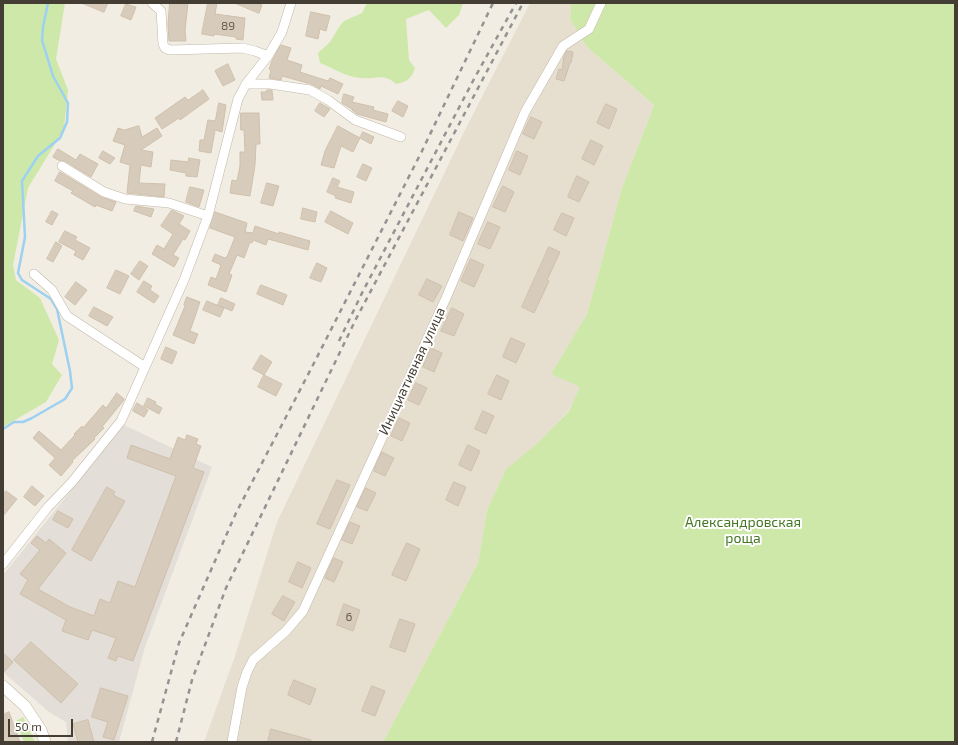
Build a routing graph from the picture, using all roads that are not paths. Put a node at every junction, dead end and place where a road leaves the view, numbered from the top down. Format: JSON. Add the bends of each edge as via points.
{"nodes":[{"id":1,"x":152,"y":3,"type":"edge"},
{"id":2,"x":291,"y":3,"type":"edge"},
{"id":3,"x":601,"y":3,"type":"edge"},
{"id":4,"x":268,"y":56,"type":"junction"},
{"id":5,"x":246,"y":84,"type":"junction"},
{"id":6,"x":401,"y":137,"type":"dead end"},
{"id":7,"x":62,"y":166,"type":"dead end"},
{"id":8,"x":208,"y":216,"type":"junction"},
{"id":9,"x":34,"y":274,"type":"dead end"},
{"id":10,"x":145,"y":367,"type":"junction"},
{"id":11,"x":3,"y":564,"type":"edge"},
{"id":12,"x":3,"y":686,"type":"edge"},
{"id":13,"x":45,"y":742,"type":"edge"},
{"id":14,"x":232,"y":742,"type":"edge"}],
"edges":[{"from":1,"to":4,"type":"street","via":[[161,11],[165,48],[242,48]]},
{"from":2,"to":4,"type":"street","via":[[282,32]]},
{"from":3,"to":14,"type":"street","name":"Инициативная улица","via":[[589,29],[563,46],[525,112],[446,298],[302,611],[286,631],[254,660],[247,672]]},
{"from":4,"to":5,"type":"street"},
{"from":5,"to":6,"type":"street","via":[[270,84],[310,90],[355,120]]},
{"from":5,"to":8,"type":"street","via":[[231,123]]},
{"from":7,"to":8,"type":"street","via":[[104,192],[125,199],[169,203]]},
{"from":8,"to":10,"type":"street","via":[[184,280]]},
{"from":9,"to":10,"type":"street","via":[[52,290],[67,316]]},
{"from":10,"to":11,"type":"street","via":[[121,421]]},
{"from":12,"to":13,"type":"street","via":[[25,706],[41,730]]}]}
